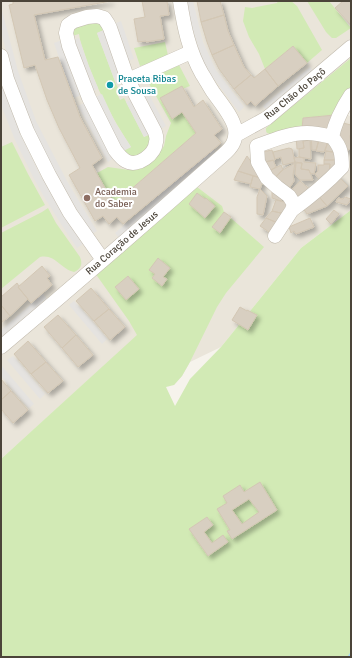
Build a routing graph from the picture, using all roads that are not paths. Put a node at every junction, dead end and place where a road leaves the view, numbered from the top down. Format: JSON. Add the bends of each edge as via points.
{"nodes":[{"id":1,"x":180,"y":1,"type":"edge"},
{"id":2,"x":351,"y":47,"type":"edge"},
{"id":3,"x":192,"y":52,"type":"junction"},
{"id":4,"x":1,"y":56,"type":"edge"},
{"id":5,"x":128,"y":80,"type":"junction"},
{"id":6,"x":351,"y":95,"type":"edge"},
{"id":7,"x":236,"y":135,"type":"junction"},
{"id":8,"x":332,"y":137,"type":"junction"},
{"id":9,"x":257,"y":146,"type":"junction"},
{"id":10,"x":292,"y":210,"type":"junction"},
{"id":11,"x":276,"y":236,"type":"dead end"},
{"id":12,"x":103,"y":260,"type":"junction"},
{"id":13,"x":1,"y":347,"type":"edge"}],
"edges":[{"from":1,"to":3,"type":"street"},
{"from":2,"to":7,"type":"street","name":"Rua Chão do Paçô","via":[[267,118]]},
{"from":3,"to":5,"type":"street"},
{"from":3,"to":7,"type":"street","via":[[232,121]]},
{"from":4,"to":12,"type":"street","via":[[27,131],[70,213]]},
{"from":5,"to":5,"type":"street","via":[[104,18],[87,17],[68,25],[66,33],[69,46],[89,98],[115,150],[126,162],[133,163],[147,157],[156,142],[155,132]]},
{"from":6,"to":8,"type":"street"},
{"from":7,"to":9,"type":"street"},
{"from":7,"to":12,"type":"street","name":"Rua Coração de Jesus","via":[[230,149]]},
{"from":8,"to":9,"type":"street","via":[[308,133],[292,134]]},
{"from":8,"to":10,"type":"street","via":[[341,152],[342,167],[330,180]]},
{"from":9,"to":10,"type":"street","via":[[258,162],[267,178],[289,196],[294,204]]},
{"from":10,"to":11,"type":"street"},
{"from":12,"to":13,"type":"street","name":"Rua Coração de Jesus"}]}
